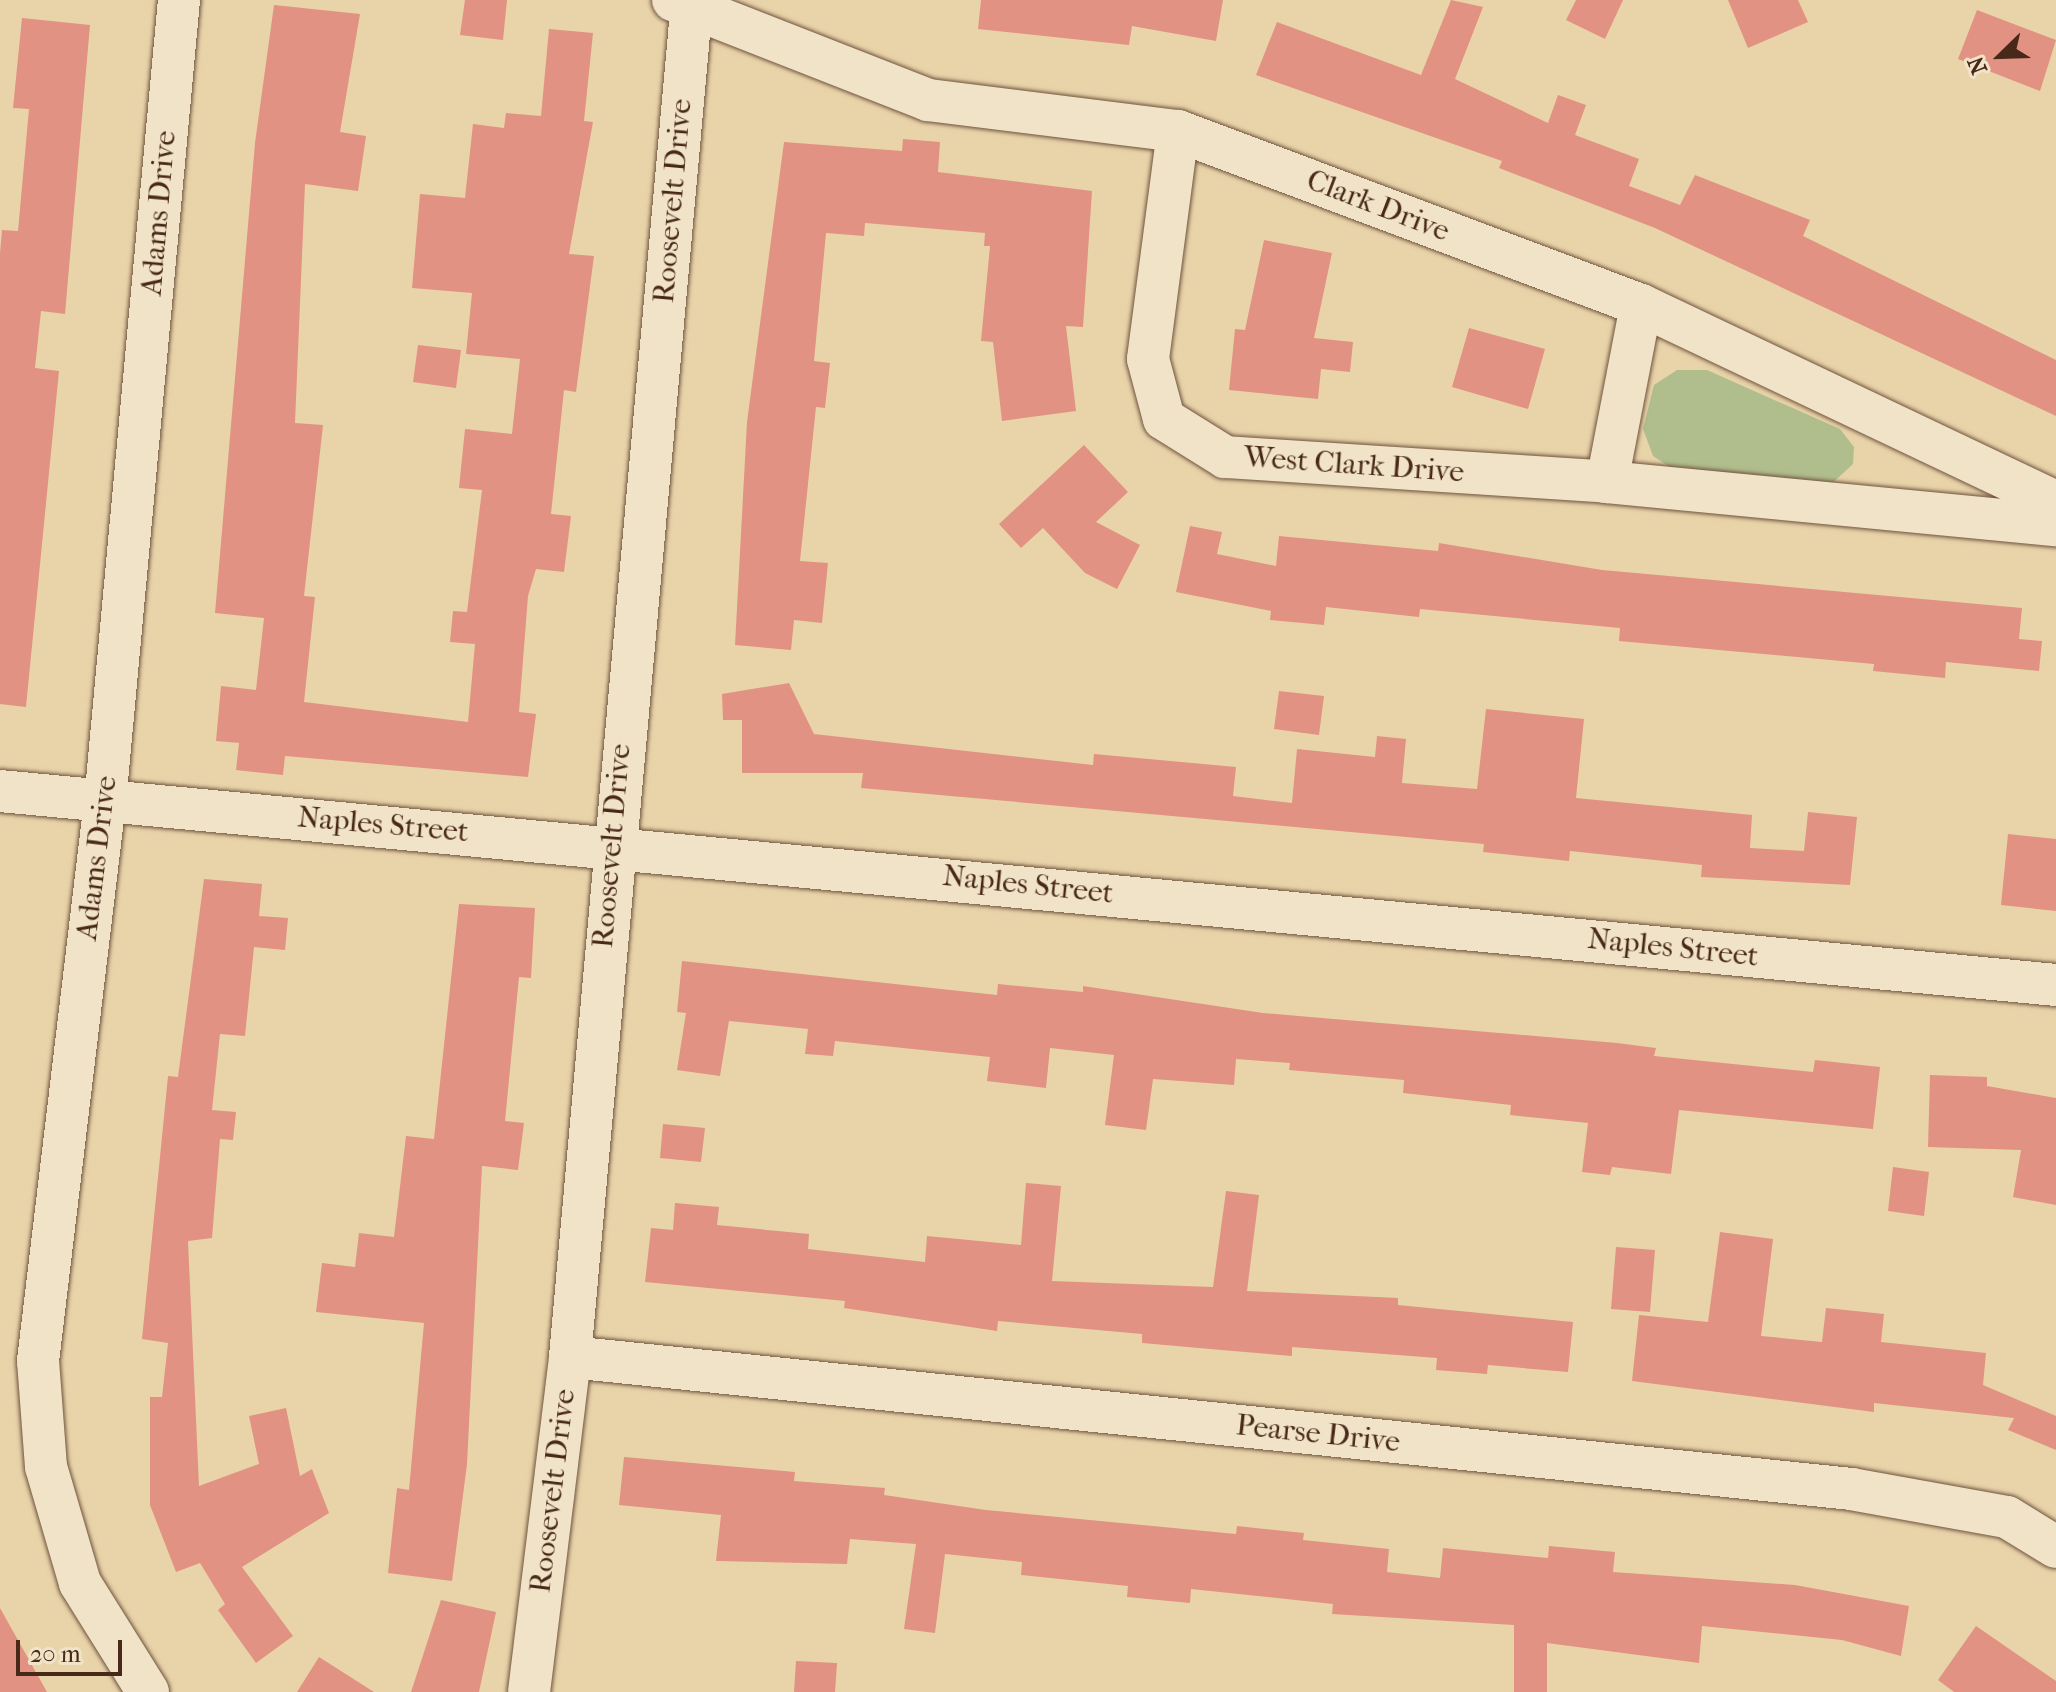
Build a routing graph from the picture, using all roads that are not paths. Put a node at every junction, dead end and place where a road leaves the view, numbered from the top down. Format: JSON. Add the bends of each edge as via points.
{"nodes":[{"id":1,"x":179,"y":0,"type":"edge"},
{"id":2,"x":685,"y":3,"type":"edge"},
{"id":3,"x":1178,"y":131,"type":"junction"},
{"id":4,"x":1641,"y":305,"type":"junction"},
{"id":5,"x":1607,"y":482,"type":"junction"},
{"id":6,"x":2056,"y":502,"type":"edge"},
{"id":7,"x":2056,"y":525,"type":"edge"},
{"id":8,"x":0,"y":791,"type":"edge"},
{"id":9,"x":105,"y":802,"type":"junction"},
{"id":10,"x":612,"y":845,"type":"junction"},
{"id":11,"x":2056,"y":985,"type":"edge"},
{"id":12,"x":570,"y":1357,"type":"junction"},
{"id":13,"x":2056,"y":1547,"type":"edge"},
{"id":14,"x":148,"y":1692,"type":"edge"},
{"id":15,"x":529,"y":1692,"type":"edge"}],
"edges":[{"from":1,"to":9,"type":"street","name":"Adams Drive"},
{"from":2,"to":3,"type":"street","name":"Clark Drive","via":[[928,100]]},
{"from":2,"to":10,"type":"street","name":"Roosevelt Drive"},
{"from":3,"to":4,"type":"street","name":"Clark Drive"},
{"from":3,"to":5,"type":"street","name":"West Clark Drive","via":[[1148,359],[1164,419],[1225,457]]},
{"from":4,"to":5,"type":"street"},
{"from":4,"to":6,"type":"street","name":"Clark Drive"},
{"from":5,"to":7,"type":"street","name":"West Clark Drive"},
{"from":8,"to":9,"type":"street","name":"Naples Street"},
{"from":9,"to":10,"type":"street","name":"Naples Street"},
{"from":9,"to":14,"type":"street","name":"Adams Drive","via":[[38,1361],[46,1467],[80,1583]]},
{"from":10,"to":11,"type":"street","name":"Naples Street"},
{"from":10,"to":12,"type":"street","name":"Roosevelt Drive"},
{"from":12,"to":13,"type":"street","name":"Pearse Drive","via":[[1851,1489],[2007,1517]]},
{"from":12,"to":15,"type":"street","name":"Roosevelt Drive"}]}
